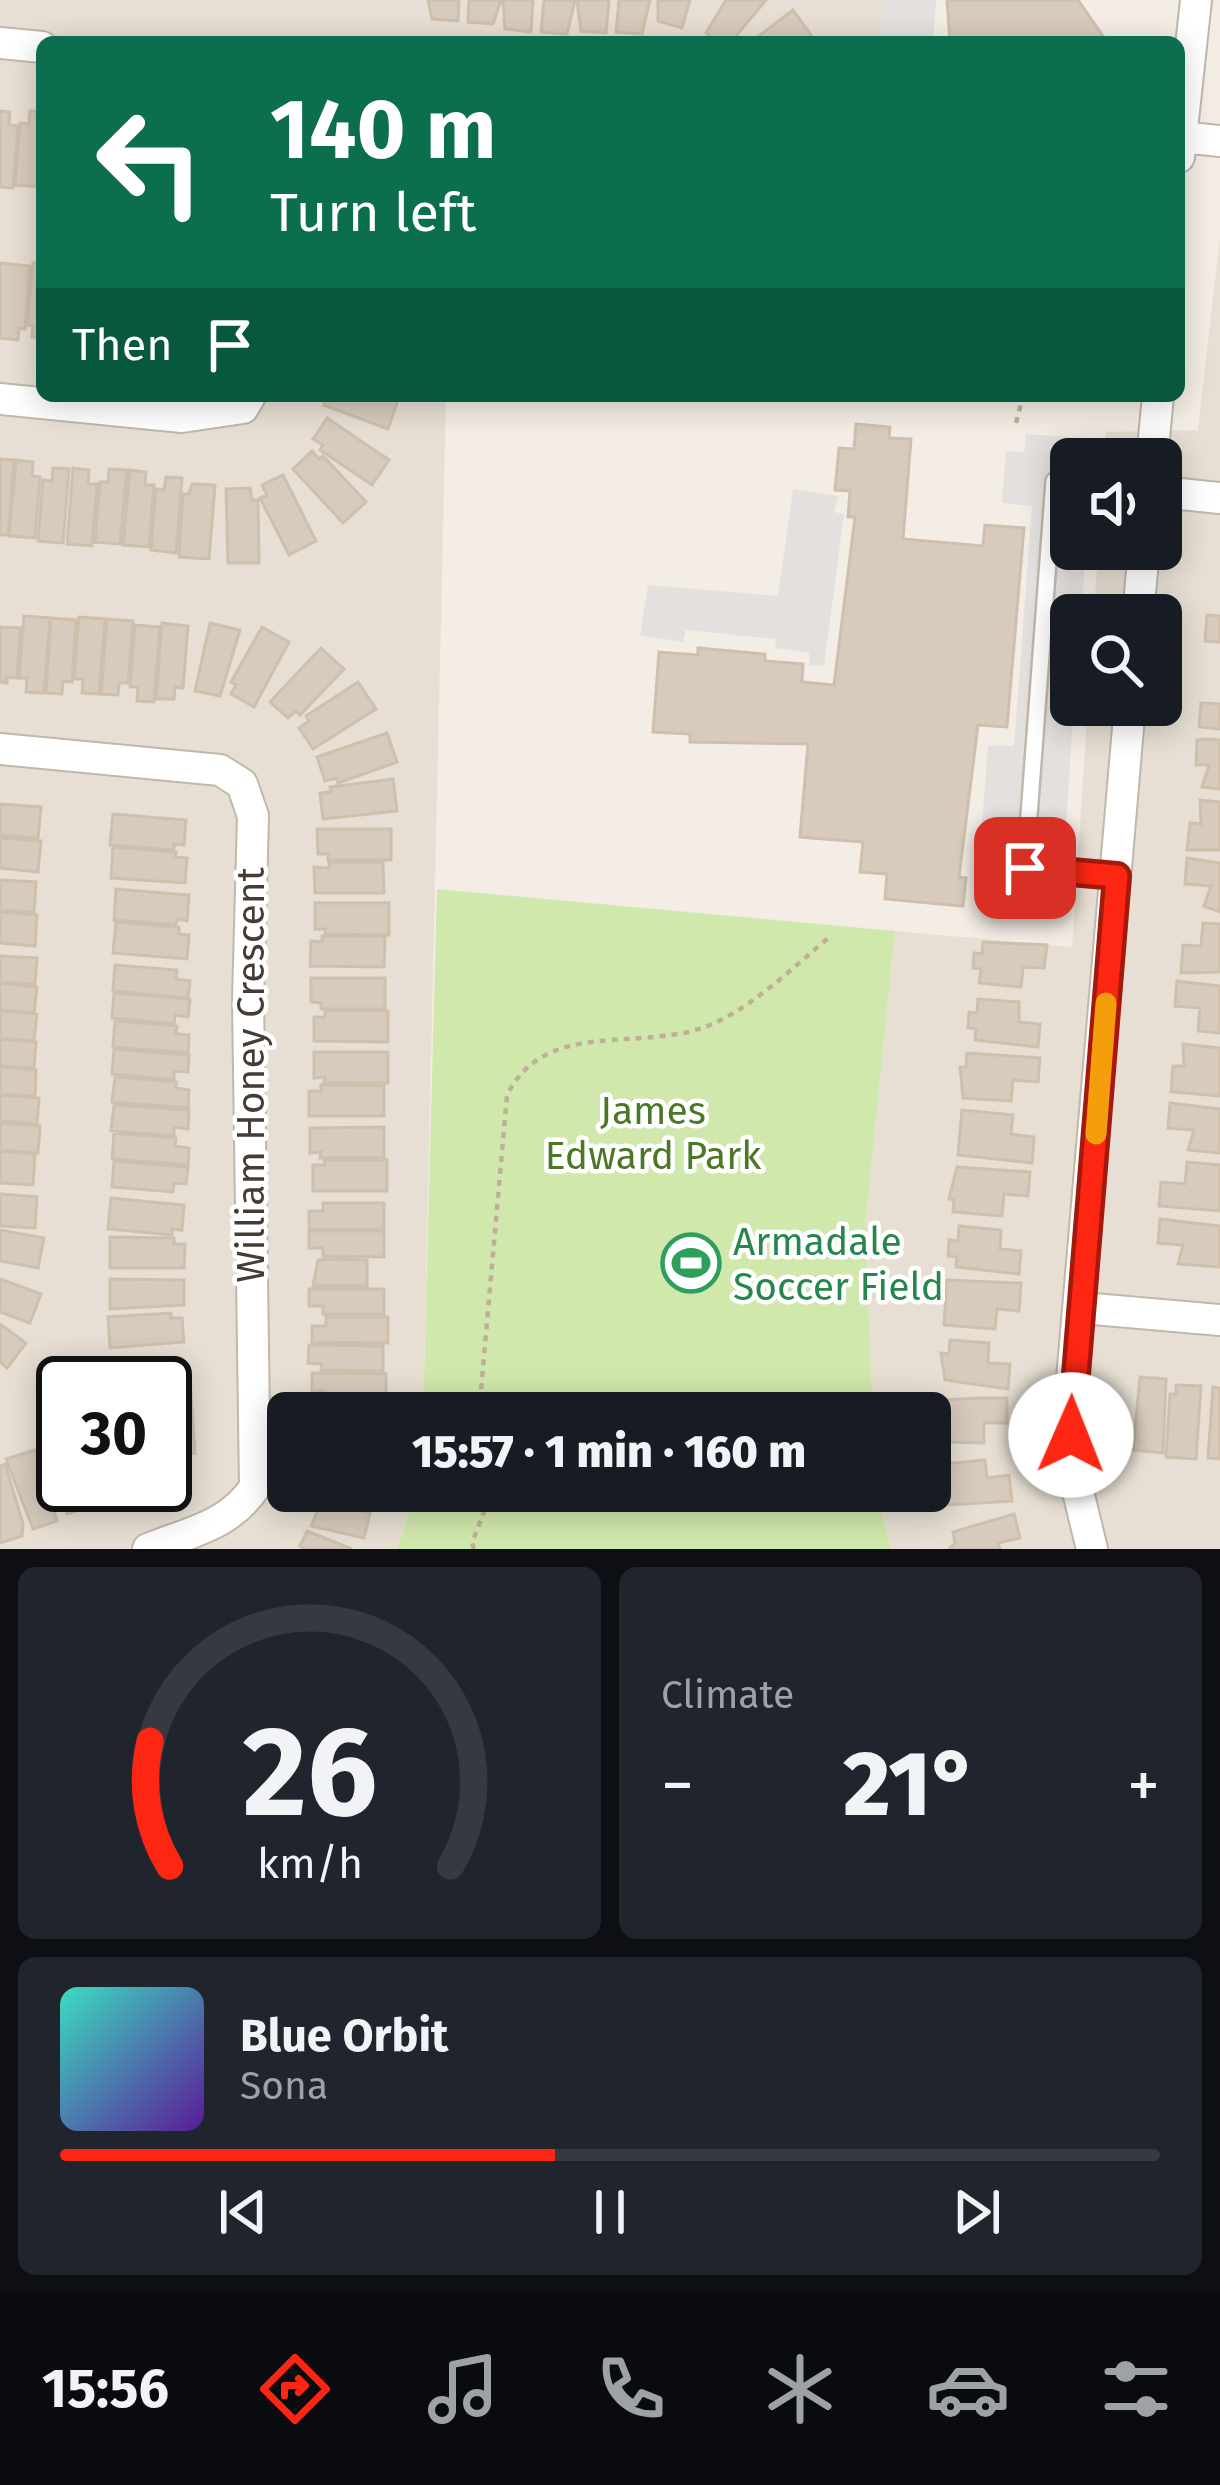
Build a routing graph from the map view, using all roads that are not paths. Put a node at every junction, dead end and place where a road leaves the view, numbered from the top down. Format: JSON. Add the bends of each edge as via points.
{"nodes":[{"id":1,"x":1196,"y":0,"type":"edge"},
{"id":2,"x":0,"y":43,"type":"edge"},
{"id":3,"x":36,"y":46,"type":"edge"},
{"id":4,"x":1185,"y":101,"type":"edge"},
{"id":5,"x":1220,"y":141,"type":"edge"},
{"id":6,"x":1185,"y":146,"type":"edge"},
{"id":7,"x":0,"y":399,"type":"edge"},
{"id":8,"x":246,"y":402,"type":"edge"},
{"id":9,"x":1157,"y":402,"type":"edge"},
{"id":10,"x":1154,"y":438,"type":"edge"},
{"id":11,"x":1182,"y":494,"type":"edge"},
{"id":12,"x":1220,"y":498,"type":"edge"},
{"id":13,"x":1050,"y":535,"type":"edge"},
{"id":14,"x":1128,"y":726,"type":"edge"},
{"id":15,"x":0,"y":749,"type":"edge"},
{"id":16,"x":1117,"y":876,"type":"junction"},
{"id":17,"x":1082,"y":1308,"type":"junction"},
{"id":18,"x":1220,"y":1320,"type":"edge"},
{"id":19,"x":148,"y":1549,"type":"edge"},
{"id":20,"x":1092,"y":1549,"type":"edge"}],
"edges":[{"from":1,"to":4,"type":"street"},
{"from":2,"to":3,"type":"street"},
{"from":5,"to":6,"type":"street"},
{"from":7,"to":8,"type":"street","via":[[182,417]]},
{"from":9,"to":10,"type":"street"},
{"from":11,"to":12,"type":"street"},
{"from":13,"to":16,"type":"lane","via":[[1025,868]]},
{"from":14,"to":16,"type":"street"},
{"from":15,"to":19,"type":"street","name":"William Honey Crescent","via":[[220,770],[242,784],[253,816],[256,1486],[241,1508],[210,1527]]},
{"from":16,"to":17,"type":"street"},
{"from":17,"to":18,"type":"street"},
{"from":17,"to":20,"type":"street","via":[[1070,1402],[1072,1467]]}]}
